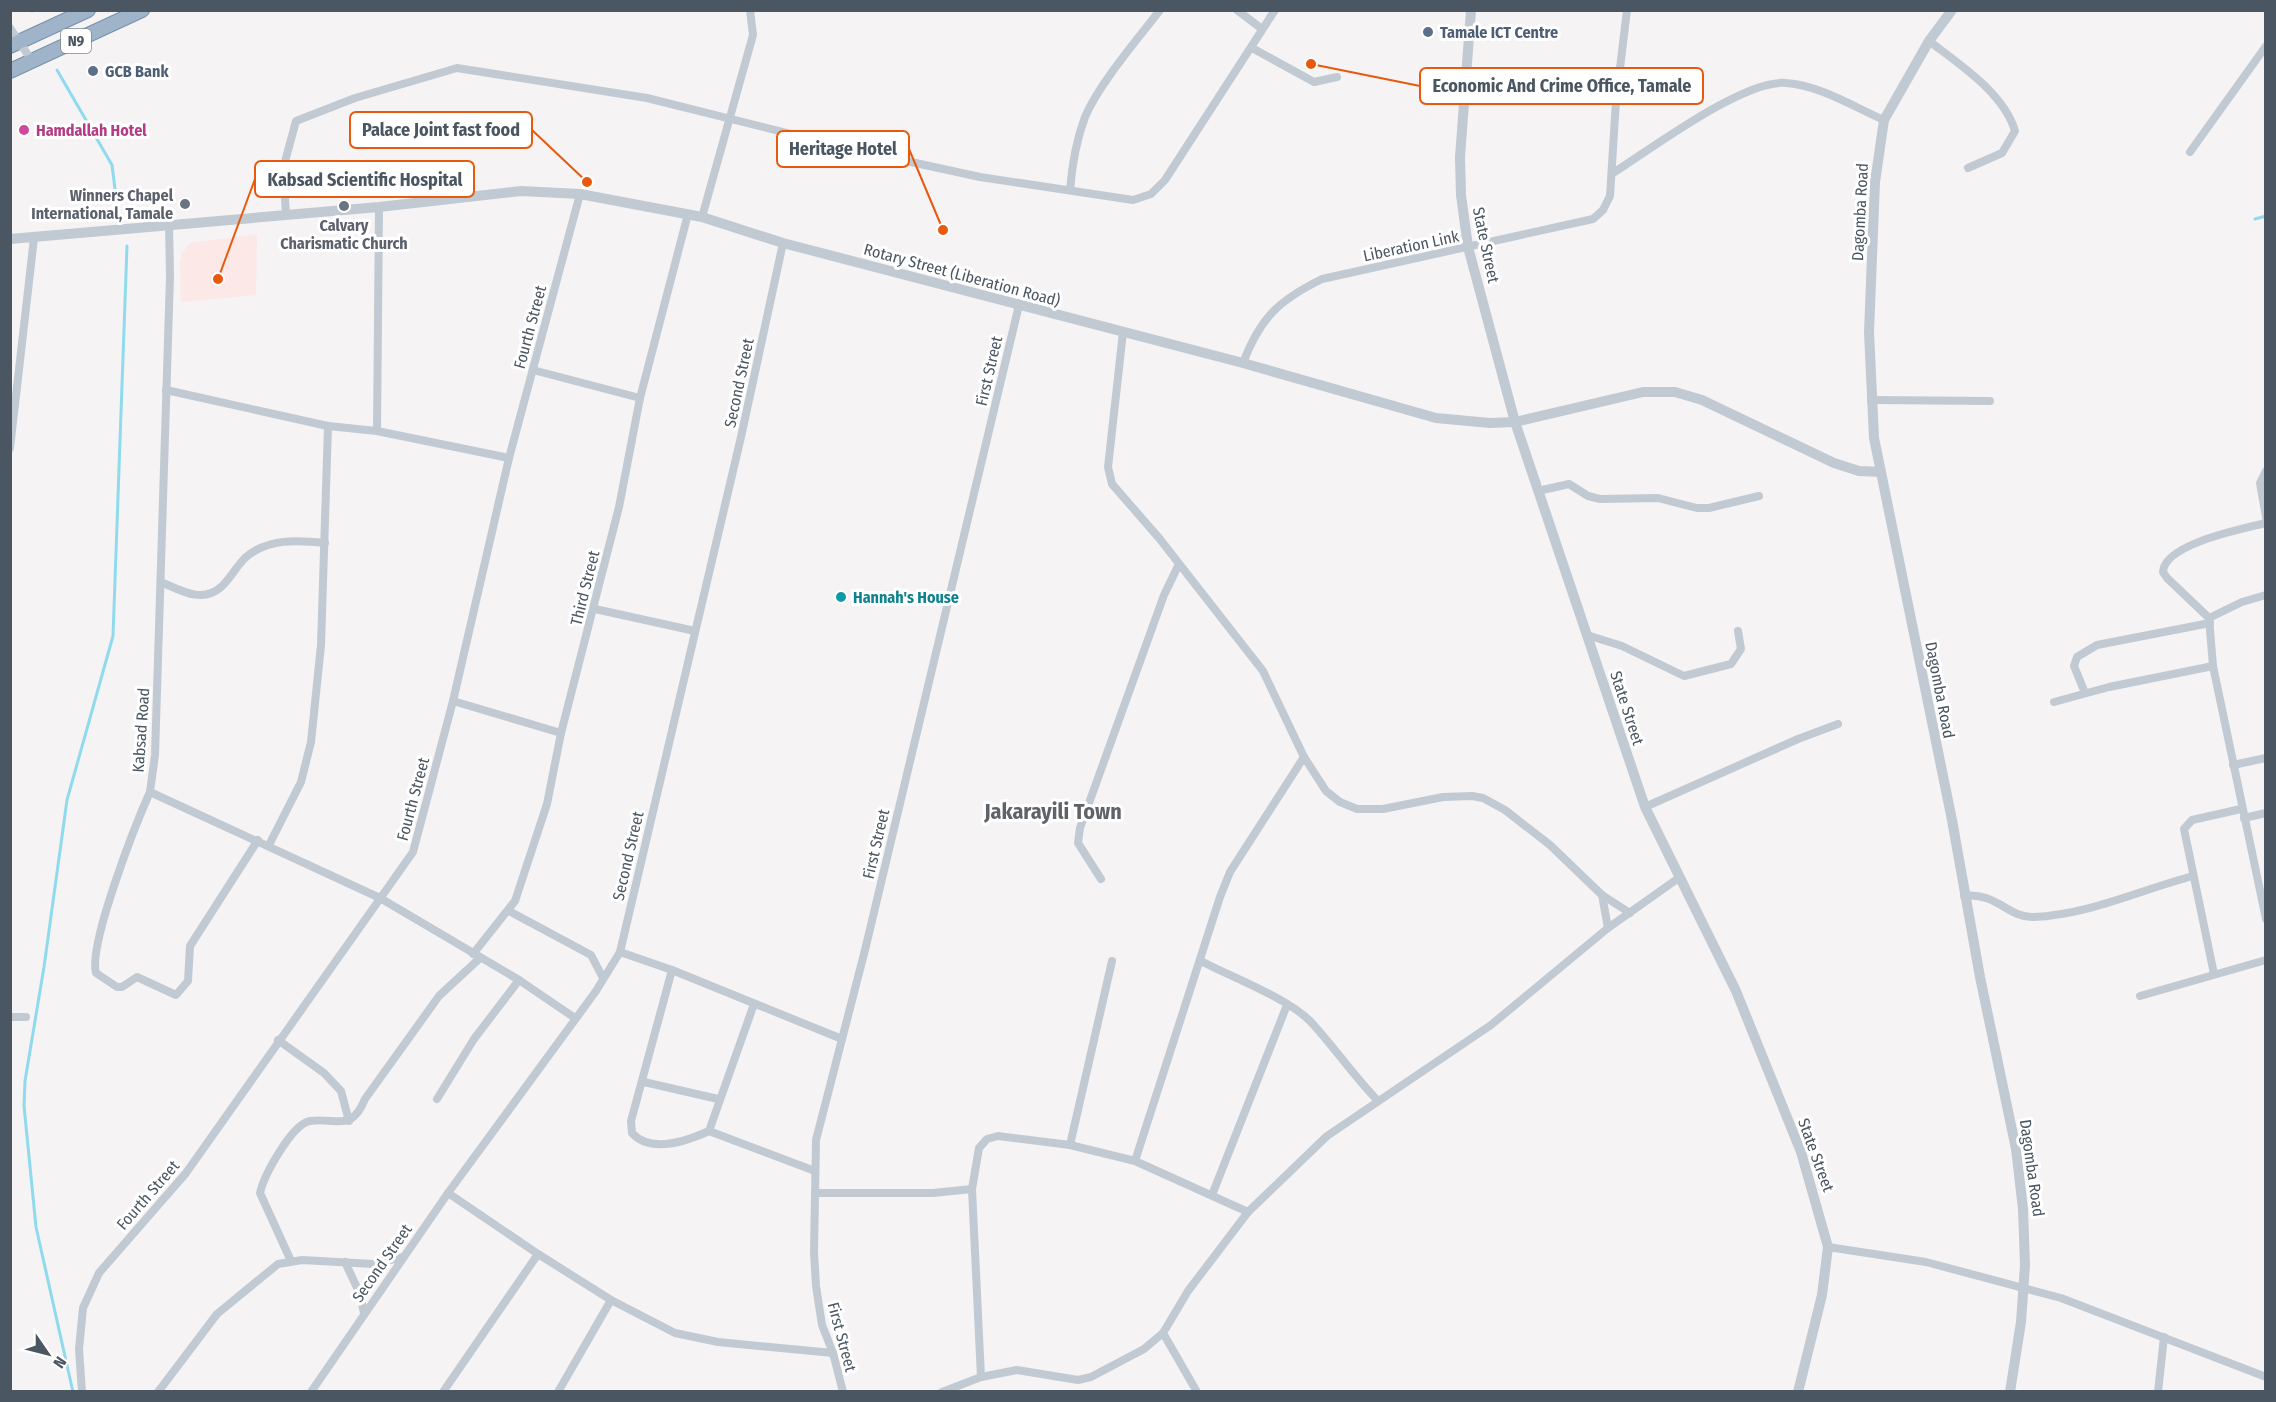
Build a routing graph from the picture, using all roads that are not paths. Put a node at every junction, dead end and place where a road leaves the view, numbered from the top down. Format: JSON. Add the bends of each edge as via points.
{"nodes":[{"id":1,"x":88,"y":10,"type":"edge"},
{"id":2,"x":142,"y":10,"type":"edge"},
{"id":3,"x":750,"y":10,"type":"edge"},
{"id":4,"x":1160,"y":10,"type":"edge"},
{"id":5,"x":1238,"y":10,"type":"edge"},
{"id":6,"x":1275,"y":10,"type":"edge"},
{"id":7,"x":1472,"y":10,"type":"edge"},
{"id":8,"x":1627,"y":10,"type":"edge"},
{"id":9,"x":1952,"y":10,"type":"edge"},
{"id":10,"x":10,"y":28,"type":"edge"},
{"id":11,"x":1262,"y":29,"type":"junction"},
{"id":12,"x":1929,"y":41,"type":"junction"},
{"id":13,"x":16,"y":43,"type":"edge"},
{"id":14,"x":2265,"y":46,"type":"edge"},
{"id":15,"x":1251,"y":48,"type":"junction"},
{"id":16,"x":32,"y":61,"type":"junction"},
{"id":17,"x":10,"y":71,"type":"edge"},
{"id":18,"x":1337,"y":77,"type":"dead end"},
{"id":19,"x":1884,"y":120,"type":"junction"},
{"id":20,"x":730,"y":121,"type":"junction"},
{"id":21,"x":2190,"y":152,"type":"dead end"},
{"id":22,"x":1968,"y":168,"type":"dead end"},
{"id":23,"x":1612,"y":173,"type":"junction"},
{"id":24,"x":1070,"y":190,"type":"junction"},
{"id":25,"x":580,"y":194,"type":"junction"},
{"id":26,"x":379,"y":207,"type":"junction"},
{"id":27,"x":286,"y":214,"type":"junction"},
{"id":28,"x":688,"y":214,"type":"junction"},
{"id":29,"x":702,"y":218,"type":"junction"},
{"id":30,"x":169,"y":223,"type":"junction"},
{"id":31,"x":34,"y":238,"type":"junction"},
{"id":32,"x":10,"y":239,"type":"edge"},
{"id":33,"x":783,"y":243,"type":"junction"},
{"id":34,"x":1468,"y":247,"type":"junction"},
{"id":35,"x":1019,"y":305,"type":"junction"},
{"id":36,"x":1123,"y":332,"type":"junction"},
{"id":37,"x":1243,"y":363,"type":"junction"},
{"id":38,"x":533,"y":370,"type":"junction"},
{"id":39,"x":165,"y":390,"type":"junction"},
{"id":40,"x":640,"y":398,"type":"junction"},
{"id":41,"x":1871,"y":400,"type":"junction"},
{"id":42,"x":1990,"y":401,"type":"dead end"},
{"id":43,"x":1515,"y":422,"type":"junction"},
{"id":44,"x":328,"y":426,"type":"junction"},
{"id":45,"x":377,"y":431,"type":"junction"},
{"id":46,"x":10,"y":448,"type":"edge"},
{"id":47,"x":509,"y":458,"type":"junction"},
{"id":48,"x":2265,"y":471,"type":"edge"},
{"id":49,"x":1881,"y":472,"type":"junction"},
{"id":50,"x":1538,"y":491,"type":"junction"},
{"id":51,"x":1759,"y":496,"type":"dead end"},
{"id":52,"x":2265,"y":518,"type":"edge"},
{"id":53,"x":2265,"y":523,"type":"edge"},
{"id":54,"x":325,"y":543,"type":"junction"},
{"id":55,"x":1179,"y":564,"type":"junction"},
{"id":56,"x":161,"y":582,"type":"junction"},
{"id":57,"x":2265,"y":595,"type":"edge"},
{"id":58,"x":595,"y":609,"type":"junction"},
{"id":59,"x":2210,"y":620,"type":"junction"},
{"id":60,"x":696,"y":631,"type":"junction"},
{"id":61,"x":1738,"y":631,"type":"dead end"},
{"id":62,"x":1587,"y":635,"type":"junction"},
{"id":63,"x":2213,"y":666,"type":"junction"},
{"id":64,"x":2085,"y":693,"type":"junction"},
{"id":65,"x":453,"y":701,"type":"junction"},
{"id":66,"x":2054,"y":702,"type":"dead end"},
{"id":67,"x":1838,"y":724,"type":"dead end"},
{"id":68,"x":561,"y":733,"type":"junction"},
{"id":69,"x":1304,"y":756,"type":"junction"},
{"id":70,"x":2265,"y":758,"type":"edge"},
{"id":71,"x":2233,"y":765,"type":"junction"},
{"id":72,"x":150,"y":792,"type":"junction"},
{"id":73,"x":1645,"y":807,"type":"junction"},
{"id":74,"x":2241,"y":809,"type":"junction"},
{"id":75,"x":2265,"y":813,"type":"edge"},
{"id":76,"x":2244,"y":818,"type":"junction"},
{"id":77,"x":258,"y":840,"type":"junction"},
{"id":78,"x":269,"y":845,"type":"junction"},
{"id":79,"x":2193,"y":876,"type":"junction"},
{"id":80,"x":1680,"y":877,"type":"junction"},
{"id":81,"x":1101,"y":879,"type":"dead end"},
{"id":82,"x":1602,"y":895,"type":"junction"},
{"id":83,"x":1964,"y":896,"type":"junction"},
{"id":84,"x":380,"y":897,"type":"junction"},
{"id":85,"x":2265,"y":909,"type":"edge"},
{"id":86,"x":509,"y":910,"type":"junction"},
{"id":87,"x":1630,"y":913,"type":"junction"},
{"id":88,"x":2265,"y":919,"type":"edge"},
{"id":89,"x":1608,"y":928,"type":"junction"},
{"id":90,"x":620,"y":952,"type":"junction"},
{"id":91,"x":476,"y":956,"type":"junction"},
{"id":92,"x":2265,"y":960,"type":"edge"},
{"id":93,"x":1112,"y":961,"type":"dead end"},
{"id":94,"x":1201,"y":962,"type":"junction"},
{"id":95,"x":672,"y":970,"type":"junction"},
{"id":96,"x":2214,"y":974,"type":"junction"},
{"id":97,"x":603,"y":978,"type":"junction"},
{"id":98,"x":519,"y":981,"type":"junction"},
{"id":99,"x":2140,"y":996,"type":"dead end"},
{"id":100,"x":754,"y":1004,"type":"junction"},
{"id":101,"x":1287,"y":1005,"type":"junction"},
{"id":102,"x":10,"y":1017,"type":"edge"},
{"id":103,"x":26,"y":1017,"type":"dead end"},
{"id":104,"x":575,"y":1018,"type":"junction"},
{"id":105,"x":842,"y":1039,"type":"junction"},
{"id":106,"x":278,"y":1040,"type":"junction"},
{"id":107,"x":644,"y":1082,"type":"junction"},
{"id":108,"x":718,"y":1098,"type":"junction"},
{"id":109,"x":437,"y":1099,"type":"dead end"},
{"id":110,"x":1377,"y":1100,"type":"junction"},
{"id":111,"x":349,"y":1121,"type":"junction"},
{"id":112,"x":709,"y":1131,"type":"junction"},
{"id":113,"x":1070,"y":1145,"type":"junction"},
{"id":114,"x":1135,"y":1161,"type":"junction"},
{"id":115,"x":815,"y":1171,"type":"junction"},
{"id":116,"x":972,"y":1189,"type":"junction"},
{"id":117,"x":448,"y":1193,"type":"junction"},
{"id":118,"x":815,"y":1193,"type":"junction"},
{"id":119,"x":1212,"y":1195,"type":"junction"},
{"id":120,"x":1248,"y":1212,"type":"junction"},
{"id":121,"x":1828,"y":1247,"type":"junction"},
{"id":122,"x":538,"y":1254,"type":"junction"},
{"id":123,"x":403,"y":1257,"type":"junction"},
{"id":124,"x":291,"y":1261,"type":"junction"},
{"id":125,"x":345,"y":1262,"type":"junction"},
{"id":126,"x":2025,"y":1288,"type":"junction"},
{"id":127,"x":611,"y":1300,"type":"junction"},
{"id":128,"x":364,"y":1313,"type":"junction"},
{"id":129,"x":1163,"y":1333,"type":"junction"},
{"id":130,"x":2164,"y":1337,"type":"junction"},
{"id":131,"x":833,"y":1353,"type":"junction"},
{"id":132,"x":981,"y":1377,"type":"junction"},
{"id":133,"x":2265,"y":1377,"type":"edge"},
{"id":134,"x":82,"y":1392,"type":"edge"},
{"id":135,"x":158,"y":1392,"type":"edge"},
{"id":136,"x":311,"y":1392,"type":"edge"},
{"id":137,"x":443,"y":1392,"type":"edge"},
{"id":138,"x":558,"y":1392,"type":"edge"},
{"id":139,"x":843,"y":1392,"type":"edge"},
{"id":140,"x":942,"y":1392,"type":"edge"},
{"id":141,"x":1197,"y":1392,"type":"edge"},
{"id":142,"x":1798,"y":1392,"type":"edge"},
{"id":143,"x":2010,"y":1392,"type":"edge"},
{"id":144,"x":2158,"y":1392,"type":"edge"}],
"edges":[{"from":1,"to":13,"type":"highway","number":"N9"},
{"from":2,"to":16,"type":"highway","number":"N9"},
{"from":3,"to":20,"type":"street","via":[[753,35]]},
{"from":4,"to":24,"type":"street","via":[[1097,95],[1086,116],[1077,143]]},
{"from":5,"to":11,"type":"street"},
{"from":6,"to":11,"type":"street"},
{"from":7,"to":34,"type":"street","name":"State Street","via":[[1460,157]]},
{"from":8,"to":23,"type":"street"},
{"from":9,"to":12,"type":"street","name":"Dagomba Road"},
{"from":10,"to":13,"type":"street"},
{"from":11,"to":15,"type":"street"},
{"from":12,"to":19,"type":"street","name":"Dagomba Road"},
{"from":12,"to":22,"type":"street","via":[[1973,76],[2012,119],[2015,131],[2002,153]]},
{"from":13,"to":16,"type":"street"},
{"from":14,"to":21,"type":"street"},
{"from":15,"to":18,"type":"street","via":[[1314,82]]},
{"from":15,"to":24,"type":"street","via":[[1152,194],[1133,200]]},
{"from":16,"to":17,"type":"highway","number":"N9"},
{"from":19,"to":23,"type":"street","via":[[1822,93],[1775,82],[1733,99]]},
{"from":19,"to":41,"type":"street","name":"Dagomba Road","via":[[1875,182],[1869,332]]},
{"from":20,"to":24,"type":"street","via":[[980,177]]},
{"from":20,"to":27,"type":"street","via":[[647,98],[445,69],[296,121],[283,170]]},
{"from":20,"to":29,"type":"street"},
{"from":23,"to":34,"type":"street","name":"Liberation Link","via":[[1610,195],[1593,219]]},
{"from":25,"to":26,"type":"street","name":"Rotary Street (Liberation Road)","via":[[521,191]]},
{"from":25,"to":28,"type":"street","name":"Rotary Street (Liberation Road)"},
{"from":25,"to":38,"type":"street","name":"Fourth Street"},
{"from":26,"to":27,"type":"street","name":"Rotary Street (Liberation Road)"},
{"from":26,"to":45,"type":"street"},
{"from":27,"to":30,"type":"street","name":"Rotary Street (Liberation Road)"},
{"from":28,"to":29,"type":"street","name":"Rotary Street (Liberation Road)"},
{"from":28,"to":40,"type":"street","name":"Third Street"},
{"from":29,"to":33,"type":"street","name":"Rotary Street (Liberation Road)"},
{"from":30,"to":31,"type":"street","name":"Rotary Street (Liberation Road)"},
{"from":30,"to":39,"type":"street","name":"Kabsad Road"},
{"from":31,"to":32,"type":"street","name":"Rotary Street (Liberation Road)"},
{"from":31,"to":46,"type":"street"},
{"from":33,"to":35,"type":"street","name":"Rotary Street (Liberation Road)"},
{"from":33,"to":60,"type":"street","name":"Second Street"},
{"from":34,"to":37,"type":"street","name":"Liberation Link","via":[[1322,279],[1296,292],[1265,319],[1254,334]]},
{"from":34,"to":43,"type":"street","name":"State Street"},
{"from":35,"to":36,"type":"street","name":"Rotary Street (Liberation Road)"},
{"from":35,"to":105,"type":"street","name":"First Street"},
{"from":36,"to":37,"type":"street","name":"Rotary Street (Liberation Road)"},
{"from":36,"to":55,"type":"street","via":[[1108,474],[1112,484]]},
{"from":37,"to":43,"type":"street","name":"Rotary Street (Liberation Road)","via":[[1436,418]]},
{"from":38,"to":40,"type":"street"},
{"from":38,"to":47,"type":"street","name":"Fourth Street"},
{"from":39,"to":44,"type":"street"},
{"from":39,"to":56,"type":"street","name":"Kabsad Road"},
{"from":40,"to":58,"type":"street","name":"Third Street"},
{"from":41,"to":42,"type":"street"},
{"from":41,"to":49,"type":"street","name":"Dagomba Road"},
{"from":43,"to":49,"type":"street","name":"Rotary Street (Liberation Road)","via":[[1643,392],[1675,392],[1702,400],[1834,463],[1858,471]]},
{"from":43,"to":50,"type":"street","name":"State Street"},
{"from":44,"to":45,"type":"street"},
{"from":44,"to":54,"type":"street"},
{"from":45,"to":47,"type":"street"},
{"from":47,"to":65,"type":"street","name":"Fourth Street"},
{"from":48,"to":52,"type":"street","via":[[2260,483]]},
{"from":49,"to":83,"type":"street","name":"Dagomba Road"},
{"from":50,"to":51,"type":"street","via":[[1569,484],[1600,499],[1658,498],[1709,508]]},
{"from":50,"to":62,"type":"street","name":"State Street"},
{"from":53,"to":59,"type":"street","via":[[2207,539],[2165,562],[2163,572],[2167,578]]},
{"from":54,"to":56,"type":"street","via":[[290,540],[257,551],[246,557],[221,588],[212,593],[193,596]]},
{"from":54,"to":78,"type":"street","via":[[321,645],[311,742],[301,782]]},
{"from":55,"to":69,"type":"street","via":[[1263,671]]},
{"from":55,"to":81,"type":"street","via":[[1164,595],[1080,828],[1078,843]]},
{"from":56,"to":72,"type":"street","name":"Kabsad Road","via":[[155,755]]},
{"from":57,"to":59,"type":"street","via":[[2242,602]]},
{"from":58,"to":60,"type":"street"},
{"from":58,"to":68,"type":"street","name":"Third Street"},
{"from":59,"to":63,"type":"street"},
{"from":59,"to":64,"type":"street","via":[[2097,645],[2081,653],[2074,666]]},
{"from":60,"to":90,"type":"street","name":"Second Street"},
{"from":61,"to":62,"type":"street","via":[[1740,649],[1731,664],[1684,676],[1622,646]]},
{"from":62,"to":73,"type":"street","name":"State Street"},
{"from":63,"to":64,"type":"street"},
{"from":63,"to":71,"type":"street"},
{"from":64,"to":66,"type":"street"},
{"from":65,"to":68,"type":"street"},
{"from":65,"to":84,"type":"street","name":"Fourth Street","via":[[413,852]]},
{"from":67,"to":73,"type":"street"},
{"from":68,"to":86,"type":"street","name":"Third Street","via":[[547,804],[528,868]]},
{"from":69,"to":82,"type":"street","via":[[1326,790],[1357,809],[1383,809],[1443,797],[1472,796],[1492,802],[1550,845]]},
{"from":69,"to":94,"type":"street","via":[[1230,872]]},
{"from":70,"to":71,"type":"street"},
{"from":71,"to":74,"type":"street"},
{"from":72,"to":77,"type":"street","name":"Kabsad Road"},
{"from":72,"to":77,"type":"street","via":[[97,940],[96,972],[117,987],[137,977],[168,993],[176,995],[184,989],[190,970],[190,946]]},
{"from":73,"to":80,"type":"street","name":"State Street"},
{"from":74,"to":76,"type":"street"},
{"from":74,"to":79,"type":"street","via":[[2187,824],[2184,833]]},
{"from":75,"to":76,"type":"street"},
{"from":76,"to":85,"type":"street"},
{"from":77,"to":78,"type":"street","name":"Kabsad Road"},
{"from":78,"to":84,"type":"street","name":"Kabsad Road"},
{"from":79,"to":83,"type":"street","via":[[2105,904],[2030,917],[1985,896]]},
{"from":79,"to":96,"type":"street"},
{"from":80,"to":87,"type":"street"},
{"from":80,"to":121,"type":"street","name":"State Street","via":[[1736,991],[1782,1104],[1809,1176]]},
{"from":82,"to":87,"type":"street"},
{"from":82,"to":89,"type":"street"},
{"from":83,"to":126,"type":"street","name":"Dagomba Road","via":[[2016,1149],[2025,1236]]},
{"from":84,"to":91,"type":"street","name":"Kabsad Road"},
{"from":84,"to":106,"type":"street","name":"Fourth Street"},
{"from":85,"to":88,"type":"street"},
{"from":86,"to":91,"type":"street","name":"Third Street"},
{"from":86,"to":97,"type":"street","via":[[591,955]]},
{"from":87,"to":89,"type":"street"},
{"from":89,"to":110,"type":"street","via":[[1491,1025]]},
{"from":90,"to":95,"type":"street"},
{"from":90,"to":97,"type":"street","name":"Second Street"},
{"from":91,"to":98,"type":"street","name":"Kabsad Road"},
{"from":91,"to":111,"type":"street","name":"Third Street","via":[[440,996],[361,1110]]},
{"from":92,"to":96,"type":"street"},
{"from":93,"to":113,"type":"street"},
{"from":94,"to":101,"type":"street"},
{"from":94,"to":114,"type":"street"},
{"from":95,"to":100,"type":"street"},
{"from":95,"to":107,"type":"street"},
{"from":96,"to":99,"type":"street"},
{"from":97,"to":104,"type":"street","name":"Second Street"},
{"from":98,"to":104,"type":"street","name":"Kabsad Road"},
{"from":98,"to":109,"type":"street","via":[[474,1039]]},
{"from":100,"to":105,"type":"street"},
{"from":100,"to":108,"type":"street"},
{"from":101,"to":110,"type":"street","via":[[1310,1020]]},
{"from":101,"to":119,"type":"street"},
{"from":102,"to":103,"type":"street"},
{"from":104,"to":117,"type":"street","name":"Second Street"},
{"from":105,"to":115,"type":"street","name":"First Street","via":[[816,1140]]},
{"from":106,"to":111,"type":"street","via":[[324,1073],[341,1091]]},
{"from":106,"to":134,"type":"street","name":"Fourth Street","via":[[186,1173],[99,1273],[83,1308]]},
{"from":107,"to":108,"type":"street"},
{"from":107,"to":112,"type":"street","via":[[631,1121],[632,1133],[638,1139],[671,1144]]},
{"from":108,"to":112,"type":"street"},
{"from":110,"to":120,"type":"street","via":[[1327,1136]]},
{"from":111,"to":124,"type":"street","via":[[310,1121],[297,1127],[261,1187],[264,1203]]},
{"from":112,"to":115,"type":"street"},
{"from":113,"to":114,"type":"street"},
{"from":113,"to":116,"type":"street","via":[[998,1136],[987,1139],[979,1148]]},
{"from":114,"to":119,"type":"street"},
{"from":115,"to":118,"type":"street","name":"First Street"},
{"from":116,"to":118,"type":"street","via":[[933,1193]]},
{"from":116,"to":132,"type":"street"},
{"from":117,"to":122,"type":"street"},
{"from":117,"to":123,"type":"street","name":"Second Street"},
{"from":118,"to":131,"type":"street","name":"First Street","via":[[816,1286],[822,1325]]},
{"from":119,"to":120,"type":"street"},
{"from":120,"to":129,"type":"street","via":[[1188,1291]]},
{"from":121,"to":126,"type":"street","via":[[1926,1262]]},
{"from":121,"to":142,"type":"street","name":"State Street","via":[[1822,1295]]},
{"from":122,"to":127,"type":"street"},
{"from":122,"to":137,"type":"street"},
{"from":123,"to":125,"type":"street","via":[[373,1264]]},
{"from":123,"to":128,"type":"street","name":"Second Street"},
{"from":124,"to":125,"type":"street"},
{"from":124,"to":135,"type":"street","via":[[278,1264],[217,1314]]},
{"from":125,"to":128,"type":"street"},
{"from":126,"to":130,"type":"street"},
{"from":126,"to":143,"type":"street","name":"Dagomba Road"},
{"from":127,"to":131,"type":"street","via":[[694,1338]]},
{"from":127,"to":138,"type":"street"},
{"from":128,"to":136,"type":"street","name":"Second Street"},
{"from":129,"to":132,"type":"street","via":[[1144,1349],[1091,1377],[1078,1380],[1017,1370]]},
{"from":129,"to":141,"type":"street"},
{"from":130,"to":133,"type":"street"},
{"from":130,"to":144,"type":"street"},
{"from":131,"to":139,"type":"street","name":"First Street"},
{"from":132,"to":140,"type":"street"}]}
